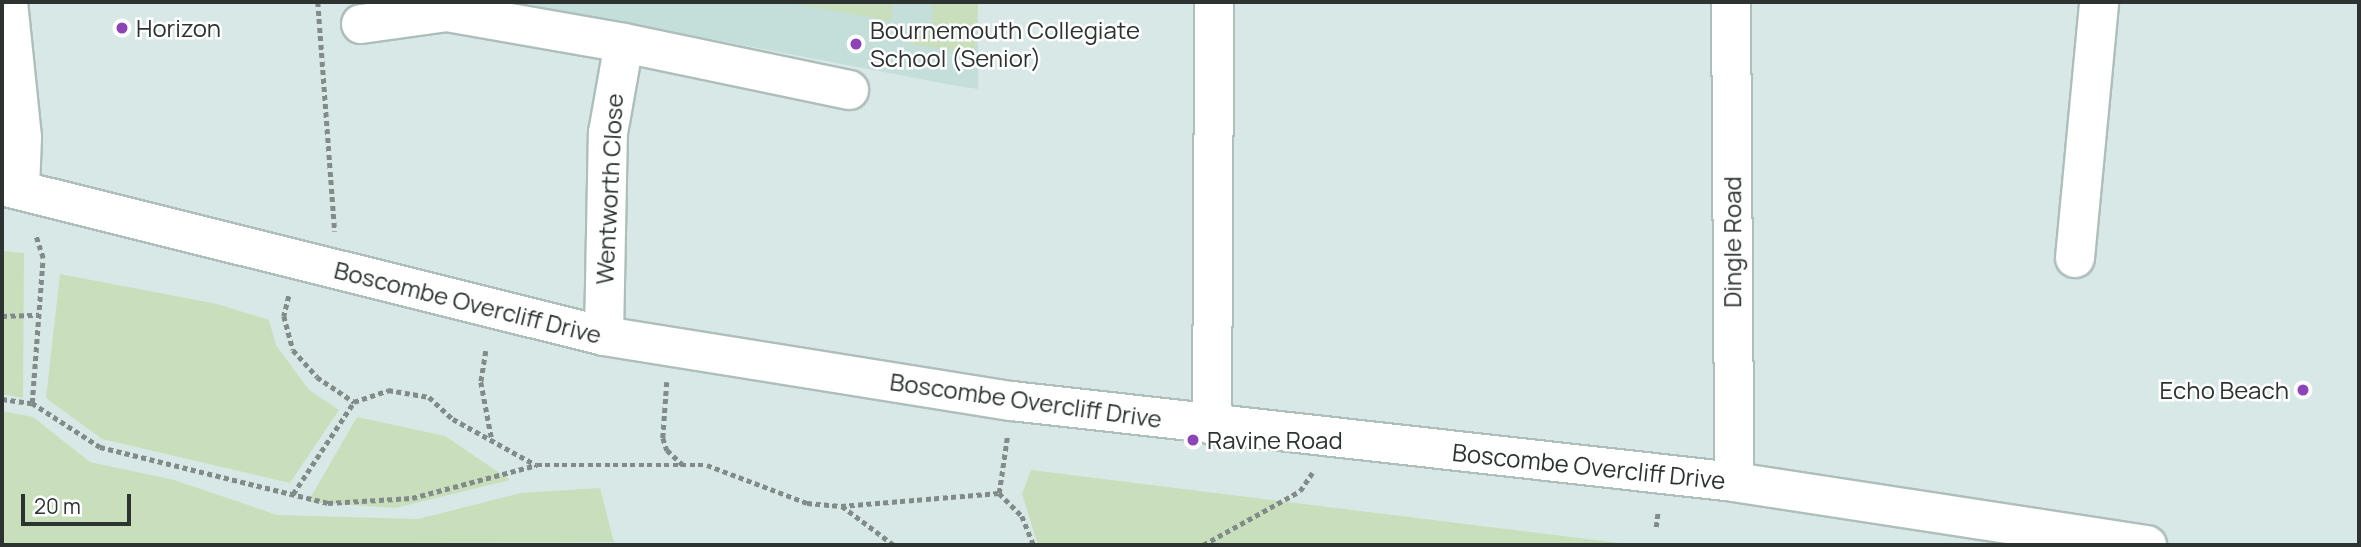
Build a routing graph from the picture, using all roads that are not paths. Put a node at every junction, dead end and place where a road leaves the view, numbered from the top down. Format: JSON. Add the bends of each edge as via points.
{"nodes":[{"id":1,"x":8,"y":2,"type":"edge"},
{"id":2,"x":1214,"y":2,"type":"edge"},
{"id":3,"x":1731,"y":2,"type":"edge"},
{"id":4,"x":2099,"y":2,"type":"edge"},
{"id":5,"x":361,"y":24,"type":"dead end"},
{"id":6,"x":624,"y":43,"type":"junction"},
{"id":7,"x":849,"y":90,"type":"dead end"},
{"id":8,"x":11,"y":188,"type":"edge"},
{"id":9,"x":2075,"y":258,"type":"dead end"},
{"id":10,"x":604,"y":336,"type":"junction"},
{"id":11,"x":1212,"y":425,"type":"junction"},
{"id":12,"x":1734,"y":482,"type":"junction"},
{"id":13,"x":2147,"y":545,"type":"edge"}],
"edges":[{"from":1,"to":8,"type":"street","via":[[22,137]]},
{"from":2,"to":11,"type":"street"},
{"from":3,"to":12,"type":"street","name":"Dingle Road"},
{"from":4,"to":9,"type":"street"},
{"from":5,"to":6,"type":"street","via":[[447,12]]},
{"from":6,"to":7,"type":"street"},
{"from":6,"to":10,"type":"street","name":"Wentworth Close","via":[[608,134]]},
{"from":8,"to":10,"type":"street","name":"Boscombe Overcliff Drive"},
{"from":10,"to":11,"type":"street","name":"Boscombe Overcliff Drive","via":[[1012,401]]},
{"from":11,"to":12,"type":"street","name":"Boscombe Overcliff Drive"},
{"from":12,"to":13,"type":"street","name":"Boscombe Overcliff Drive"}]}
